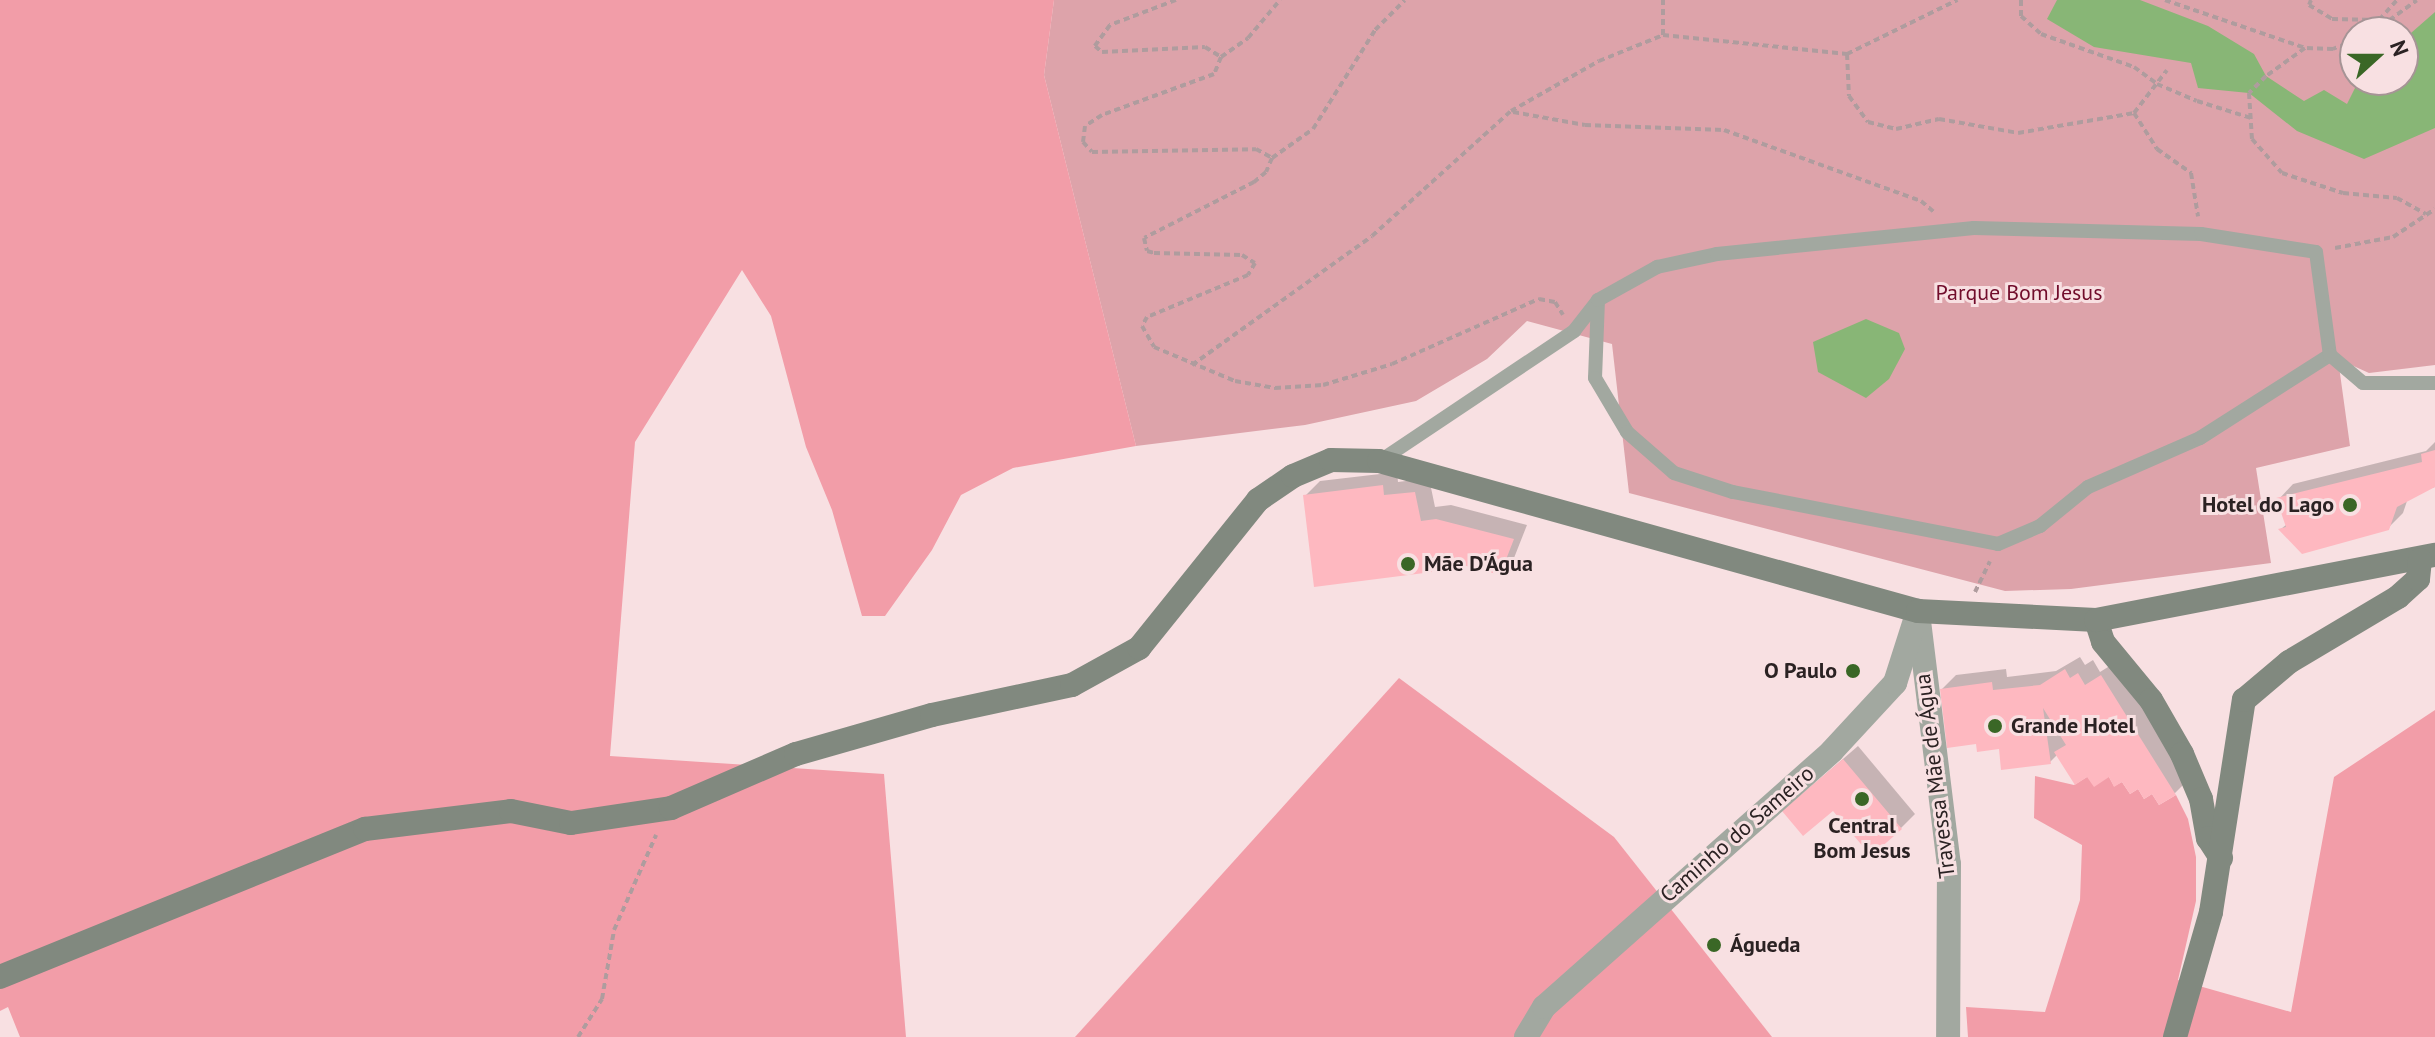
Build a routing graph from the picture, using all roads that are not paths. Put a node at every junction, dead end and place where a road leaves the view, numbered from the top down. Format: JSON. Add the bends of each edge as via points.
{"nodes":[{"id":1,"x":1598,"y":300,"type":"junction"},
{"id":2,"x":2330,"y":355,"type":"junction"},
{"id":3,"x":2435,"y":383,"type":"edge"},
{"id":4,"x":1379,"y":461,"type":"junction"},
{"id":5,"x":2428,"y":558,"type":"edge"},
{"id":6,"x":1918,"y":611,"type":"junction"},
{"id":7,"x":2096,"y":620,"type":"junction"},
{"id":8,"x":2221,"y":858,"type":"junction"},
{"id":9,"x":0,"y":977,"type":"edge"},
{"id":10,"x":1526,"y":1037,"type":"edge"},
{"id":11,"x":1948,"y":1037,"type":"edge"},
{"id":12,"x":2175,"y":1037,"type":"edge"}],
"edges":[{"from":1,"to":2,"type":"lane","via":[[1657,267],[1717,254],[1957,230],[2201,234],[2316,252]]},
{"from":1,"to":2,"type":"lane","via":[[1595,378],[1627,432],[1674,473],[1733,492],[1998,544],[2040,526],[2088,487],[2200,438]]},
{"from":1,"to":4,"type":"lane","via":[[1574,331]]},
{"from":2,"to":3,"type":"lane","via":[[2363,383]]},
{"from":4,"to":6,"type":"main road"},
{"from":4,"to":9,"type":"main road","via":[[1331,460],[1293,476],[1258,500],[1139,648],[1104,672],[1072,685],[932,715],[796,754],[671,808],[571,823],[511,811],[365,829]]},
{"from":5,"to":7,"type":"main road"},
{"from":5,"to":8,"type":"main road","via":[[2418,579],[2398,597],[2289,662],[2244,700]]},
{"from":6,"to":7,"type":"main road"},
{"from":6,"to":10,"type":"street","name":"Caminho do Sameiro","via":[[1895,683],[1832,751],[1544,1007]]},
{"from":6,"to":11,"type":"street","name":"Travessa Mãe de Água","via":[[1949,864]]},
{"from":7,"to":8,"type":"main road","via":[[2103,642],[2151,700],[2182,754],[2201,799],[2208,838]]},
{"from":8,"to":12,"type":"main road"}]}
